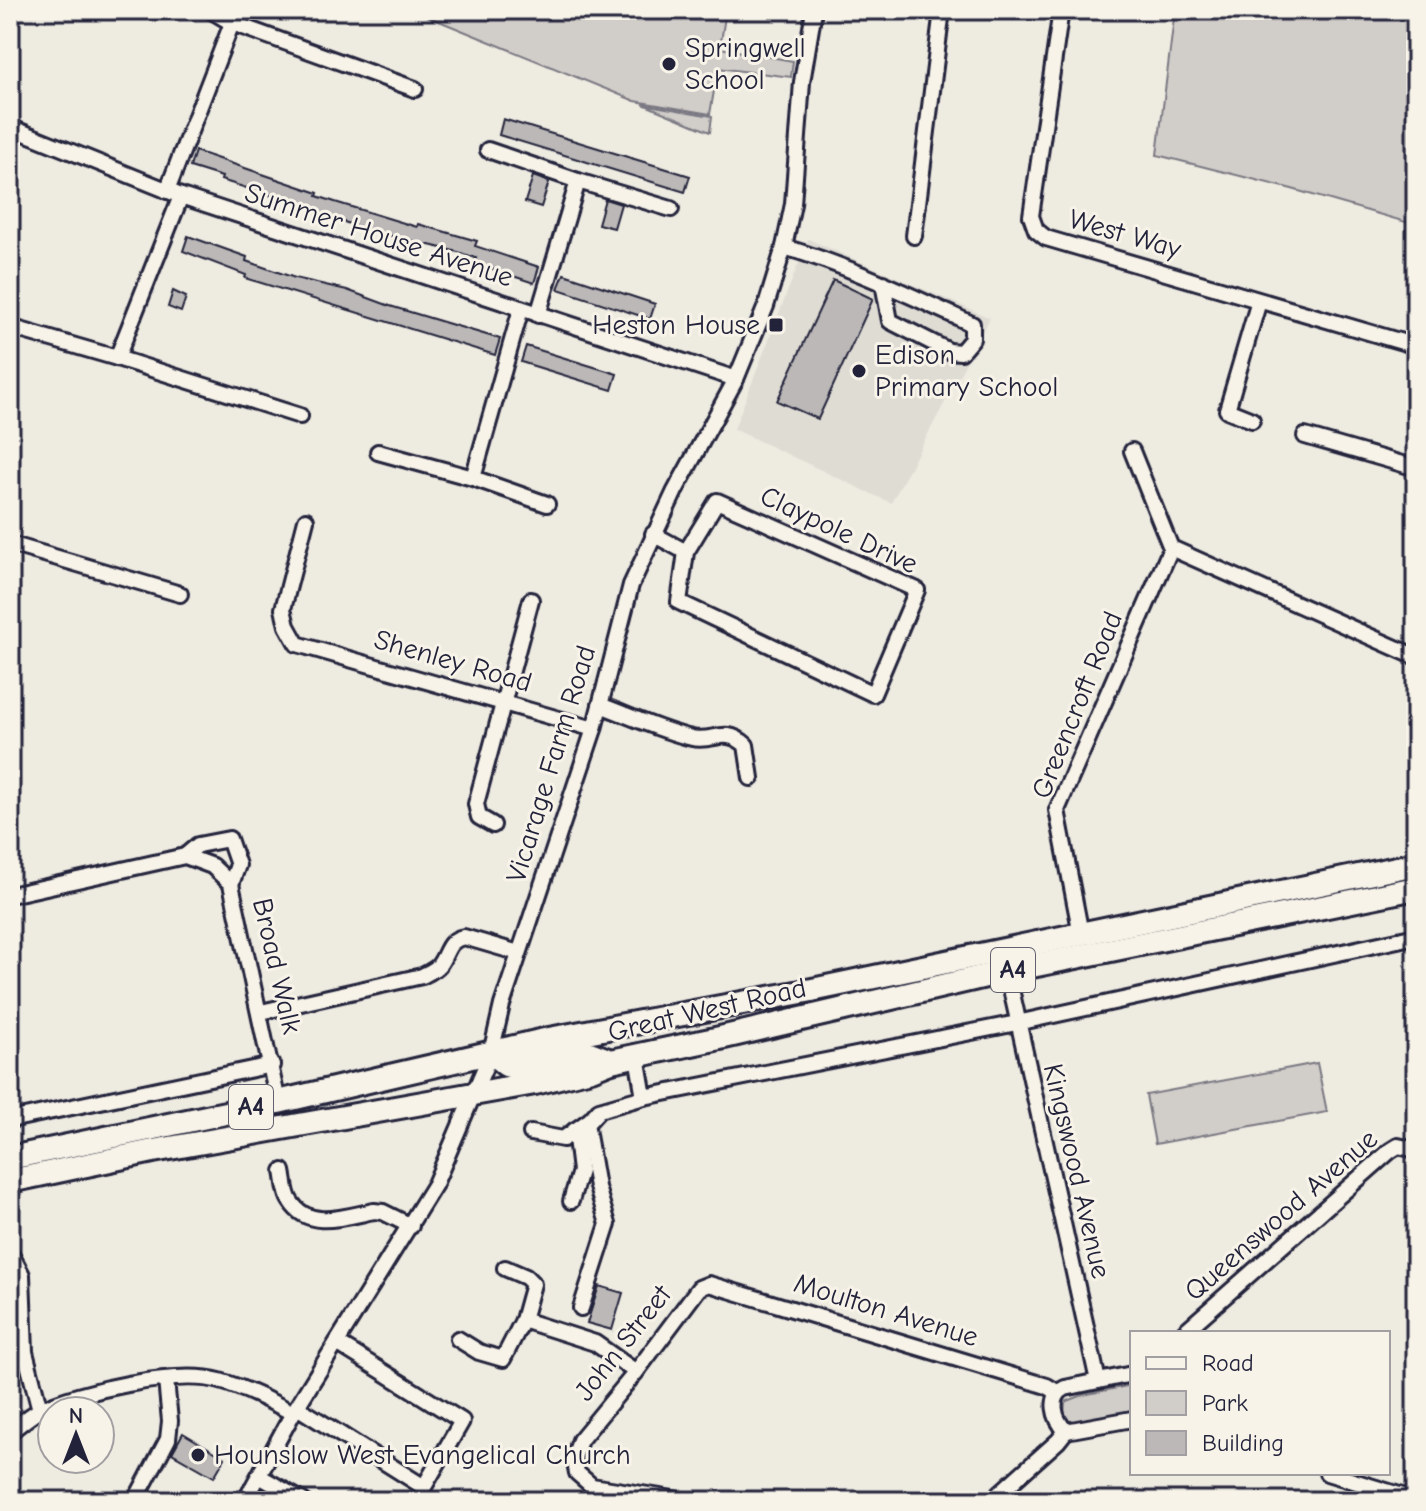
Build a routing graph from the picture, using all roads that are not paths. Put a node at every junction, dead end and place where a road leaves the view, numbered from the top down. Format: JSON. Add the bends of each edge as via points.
{"nodes":[{"id":1,"x":210,"y":10,"type":"edge"},
{"id":2,"x":814,"y":10,"type":"edge"},
{"id":3,"x":942,"y":10,"type":"edge"},
{"id":4,"x":1061,"y":10,"type":"edge"},
{"id":5,"x":232,"y":23,"type":"junction"},
{"id":6,"x":415,"y":89,"type":"dead end"},
{"id":7,"x":10,"y":127,"type":"edge"},
{"id":8,"x":488,"y":150,"type":"dead end"},
{"id":9,"x":578,"y":181,"type":"junction"},
{"id":10,"x":174,"y":193,"type":"junction"},
{"id":11,"x":671,"y":209,"type":"dead end"},
{"id":12,"x":914,"y":236,"type":"dead end"},
{"id":13,"x":784,"y":247,"type":"junction"},
{"id":14,"x":883,"y":283,"type":"junction"},
{"id":15,"x":1259,"y":301,"type":"junction"},
{"id":16,"x":521,"y":309,"type":"junction"},
{"id":17,"x":538,"y":315,"type":"junction"},
{"id":18,"x":10,"y":327,"type":"edge"},
{"id":19,"x":1416,"y":346,"type":"edge"},
{"id":20,"x":117,"y":358,"type":"junction"},
{"id":21,"x":736,"y":379,"type":"junction"},
{"id":22,"x":300,"y":416,"type":"dead end"},
{"id":23,"x":1252,"y":420,"type":"dead end"},
{"id":24,"x":1305,"y":436,"type":"dead end"},
{"id":25,"x":1132,"y":451,"type":"dead end"},
{"id":26,"x":378,"y":452,"type":"dead end"},
{"id":27,"x":1416,"y":468,"type":"edge"},
{"id":28,"x":473,"y":478,"type":"junction"},
{"id":29,"x":547,"y":504,"type":"dead end"},
{"id":30,"x":306,"y":520,"type":"dead end"},
{"id":31,"x":653,"y":534,"type":"junction"},
{"id":32,"x":10,"y":544,"type":"edge"},
{"id":33,"x":1171,"y":548,"type":"junction"},
{"id":34,"x":686,"y":552,"type":"junction"},
{"id":35,"x":180,"y":594,"type":"dead end"},
{"id":36,"x":531,"y":600,"type":"dead end"},
{"id":37,"x":1416,"y":657,"type":"edge"},
{"id":38,"x":503,"y":703,"type":"junction"},
{"id":39,"x":600,"y":705,"type":"junction"},
{"id":40,"x":594,"y":729,"type":"junction"},
{"id":41,"x":751,"y":778,"type":"dead end"},
{"id":42,"x":493,"y":825,"type":"dead end"},
{"id":43,"x":185,"y":856,"type":"junction"},
{"id":44,"x":1416,"y":864,"type":"edge"},
{"id":45,"x":231,"y":884,"type":"junction"},
{"id":46,"x":1416,"y":888,"type":"edge"},
{"id":47,"x":10,"y":895,"type":"edge"},
{"id":48,"x":1081,"y":934,"type":"junction"},
{"id":49,"x":1416,"y":936,"type":"edge"},
{"id":50,"x":519,"y":953,"type":"junction"},
{"id":51,"x":1007,"y":971,"type":"junction"},
{"id":52,"x":261,"y":1012,"type":"junction"},
{"id":53,"x":1017,"y":1023,"type":"junction"},
{"id":54,"x":491,"y":1053,"type":"junction"},
{"id":55,"x":637,"y":1056,"type":"junction"},
{"id":56,"x":611,"y":1061,"type":"junction"},
{"id":57,"x":272,"y":1065,"type":"junction"},
{"id":58,"x":473,"y":1094,"type":"junction"},
{"id":59,"x":644,"y":1097,"type":"junction"},
{"id":60,"x":278,"y":1102,"type":"junction"},
{"id":61,"x":10,"y":1120,"type":"edge"},
{"id":62,"x":584,"y":1124,"type":"junction"},
{"id":63,"x":531,"y":1133,"type":"dead end"},
{"id":64,"x":1416,"y":1150,"type":"edge"},
{"id":65,"x":10,"y":1158,"type":"edge"},
{"id":66,"x":283,"y":1171,"type":"dead end"},
{"id":67,"x":10,"y":1181,"type":"edge"},
{"id":68,"x":571,"y":1201,"type":"dead end"},
{"id":69,"x":411,"y":1226,"type":"junction"},
{"id":70,"x":10,"y":1252,"type":"edge"},
{"id":71,"x":505,"y":1268,"type":"dead end"},
{"id":72,"x":699,"y":1288,"type":"joint"},
{"id":73,"x":581,"y":1308,"type":"dead end"},
{"id":74,"x":523,"y":1320,"type":"junction"},
{"id":75,"x":1185,"y":1331,"type":"edge"},
{"id":76,"x":458,"y":1339,"type":"dead end"},
{"id":77,"x":337,"y":1343,"type":"junction"},
{"id":78,"x":636,"y":1372,"type":"junction"},
{"id":79,"x":1130,"y":1374,"type":"edge"},
{"id":80,"x":166,"y":1380,"type":"junction"},
{"id":81,"x":1098,"y":1381,"type":"junction"},
{"id":82,"x":1057,"y":1392,"type":"junction"},
{"id":83,"x":36,"y":1395,"type":"edge"},
{"id":84,"x":88,"y":1395,"type":"edge"},
{"id":85,"x":295,"y":1410,"type":"junction"},
{"id":86,"x":36,"y":1413,"type":"edge"},
{"id":87,"x":1130,"y":1419,"type":"edge"},
{"id":88,"x":1066,"y":1431,"type":"junction"},
{"id":89,"x":10,"y":1432,"type":"edge"},
{"id":90,"x":1334,"y":1475,"type":"edge"},
{"id":91,"x":259,"y":1476,"type":"junction"},
{"id":92,"x":1416,"y":1500,"type":"edge"},
{"id":93,"x":135,"y":1501,"type":"edge"},
{"id":94,"x":245,"y":1501,"type":"edge"},
{"id":95,"x":303,"y":1501,"type":"edge"},
{"id":96,"x":686,"y":1501,"type":"edge"},
{"id":97,"x":991,"y":1501,"type":"edge"}],
"edges":[{"from":1,"to":5,"type":"street"},
{"from":2,"to":13,"type":"street","name":"Vicarage Farm Road"},
{"from":3,"to":12,"type":"street"},
{"from":4,"to":15,"type":"street","name":"West Way","via":[[1031,216],[1036,230],[1046,238]]},
{"from":5,"to":6,"type":"street"},
{"from":5,"to":10,"type":"street"},
{"from":7,"to":10,"type":"street","name":"Summer House Avenue"},
{"from":8,"to":9,"type":"street"},
{"from":9,"to":11,"type":"street"},
{"from":9,"to":17,"type":"street"},
{"from":10,"to":16,"type":"street","name":"Summer House Avenue"},
{"from":10,"to":20,"type":"street"},
{"from":13,"to":14,"type":"street"},
{"from":13,"to":21,"type":"street","name":"Vicarage Farm Road"},
{"from":14,"to":14,"type":"street","via":[[972,324],[972,339],[961,352],[949,351],[890,321]]},
{"from":15,"to":19,"type":"street","name":"West Way"},
{"from":15,"to":23,"type":"street","via":[[1227,410]]},
{"from":16,"to":17,"type":"street","name":"Summer House Avenue"},
{"from":16,"to":28,"type":"street"},
{"from":17,"to":21,"type":"street","name":"Summer House Avenue"},
{"from":18,"to":20,"type":"street"},
{"from":20,"to":22,"type":"street"},
{"from":21,"to":31,"type":"street","name":"Vicarage Farm Road"},
{"from":24,"to":27,"type":"street"},
{"from":25,"to":33,"type":"street"},
{"from":26,"to":28,"type":"street"},
{"from":28,"to":29,"type":"street"},
{"from":30,"to":38,"type":"street","name":"Shenley Road","via":[[283,609],[297,644]]},
{"from":31,"to":34,"type":"street"},
{"from":31,"to":39,"type":"street","name":"Vicarage Farm Road","via":[[631,585]]},
{"from":32,"to":35,"type":"street"},
{"from":33,"to":37,"type":"street"},
{"from":33,"to":48,"type":"street","name":"Greencroft Road","via":[[1057,810]]},
{"from":34,"to":34,"type":"street","name":"Claypole Drive","via":[[717,501],[917,590],[873,694],[679,602]]},
{"from":36,"to":38,"type":"street"},
{"from":38,"to":40,"type":"street","name":"Shenley Road"},
{"from":38,"to":42,"type":"street","via":[[476,804],[479,817]]},
{"from":39,"to":40,"type":"street","name":"Vicarage Farm Road"},
{"from":39,"to":41,"type":"street","via":[[695,739],[735,737],[746,745]]},
{"from":40,"to":50,"type":"street","name":"Vicarage Farm Road"},
{"from":43,"to":45,"type":"street","name":"Broad Walk","via":[[212,866]]},
{"from":43,"to":45,"type":"street","via":[[198,845],[229,839],[238,865]]},
{"from":43,"to":47,"type":"street"},
{"from":44,"to":48,"type":"highway","name":"Great West Road","number":"A4"},
{"from":45,"to":52,"type":"street","name":"Broad Walk"},
{"from":46,"to":51,"type":"highway","name":"Great West Road","number":"A4"},
{"from":48,"to":54,"type":"highway","name":"Great West Road","number":"A4"},
{"from":49,"to":53,"type":"street"},
{"from":50,"to":52,"type":"street","via":[[458,938],[439,966],[422,976]]},
{"from":50,"to":54,"type":"street","name":"Vicarage Farm Road"},
{"from":51,"to":53,"type":"street","name":"Kingswood Avenue"},
{"from":51,"to":55,"type":"highway","name":"Great West Road","number":"A4"},
{"from":52,"to":57,"type":"street","name":"Broad Walk"},
{"from":53,"to":59,"type":"street"},
{"from":53,"to":81,"type":"street","name":"Kingswood Avenue"},
{"from":54,"to":56,"type":"highway","number":"A4","via":[[514,1067],[587,1052]]},
{"from":54,"to":58,"type":"street","name":"Vicarage Farm Road"},
{"from":54,"to":60,"type":"highway","name":"Great West Road","number":"A4"},
{"from":55,"to":56,"type":"highway","name":"Great West Road","number":"A4"},
{"from":55,"to":59,"type":"street"},
{"from":56,"to":58,"type":"highway","name":"Great West Road","number":"A4"},
{"from":57,"to":60,"type":"street","name":"Broad Walk"},
{"from":57,"to":61,"type":"street"},
{"from":58,"to":67,"type":"highway","name":"Great West Road","number":"A4"},
{"from":58,"to":69,"type":"street","name":"Vicarage Farm Road"},
{"from":59,"to":62,"type":"street","via":[[599,1110]]},
{"from":60,"to":65,"type":"highway","name":"Great West Road","number":"A4"},
{"from":62,"to":63,"type":"street","via":[[563,1139]]},
{"from":62,"to":68,"type":"street"},
{"from":62,"to":73,"type":"street","via":[[608,1224]]},
{"from":64,"to":75,"type":"street","name":"Queenswood Avenue","via":[[1398,1146],[1390,1151]]},
{"from":66,"to":69,"type":"street","via":[[289,1200],[309,1218],[374,1211]]},
{"from":69,"to":77,"type":"street","name":"Vicarage Farm Road"},
{"from":70,"to":83,"type":"street","via":[[22,1275],[25,1352]]},
{"from":71,"to":74,"type":"street","via":[[533,1284]]},
{"from":72,"to":78,"type":"street","name":"John Street"},
{"from":72,"to":82,"type":"street","name":"Moulton Avenue","via":[[717,1286]]},
{"from":74,"to":76,"type":"street","via":[[503,1359]]},
{"from":74,"to":78,"type":"street","via":[[595,1343]]},
{"from":77,"to":85,"type":"street","name":"Vicarage Farm Road"},
{"from":77,"to":85,"type":"street","via":[[462,1421],[424,1487]]},
{"from":78,"to":96,"type":"street","name":"John Street","via":[[580,1440],[574,1457],[577,1473],[592,1486]]},
{"from":79,"to":81,"type":"street"},
{"from":80,"to":84,"type":"street"},
{"from":80,"to":85,"type":"street","via":[[218,1380]]},
{"from":80,"to":93,"type":"street","via":[[168,1439]]},
{"from":81,"to":82,"type":"street"},
{"from":82,"to":88,"type":"street","via":[[1053,1402],[1058,1423]]},
{"from":85,"to":91,"type":"street","name":"Vicarage Farm Road"},
{"from":86,"to":89,"type":"street"},
{"from":87,"to":88,"type":"street"},
{"from":88,"to":97,"type":"street"},
{"from":90,"to":92,"type":"street"},
{"from":91,"to":94,"type":"street","name":"Vicarage Farm Road"},
{"from":91,"to":95,"type":"street"}]}
